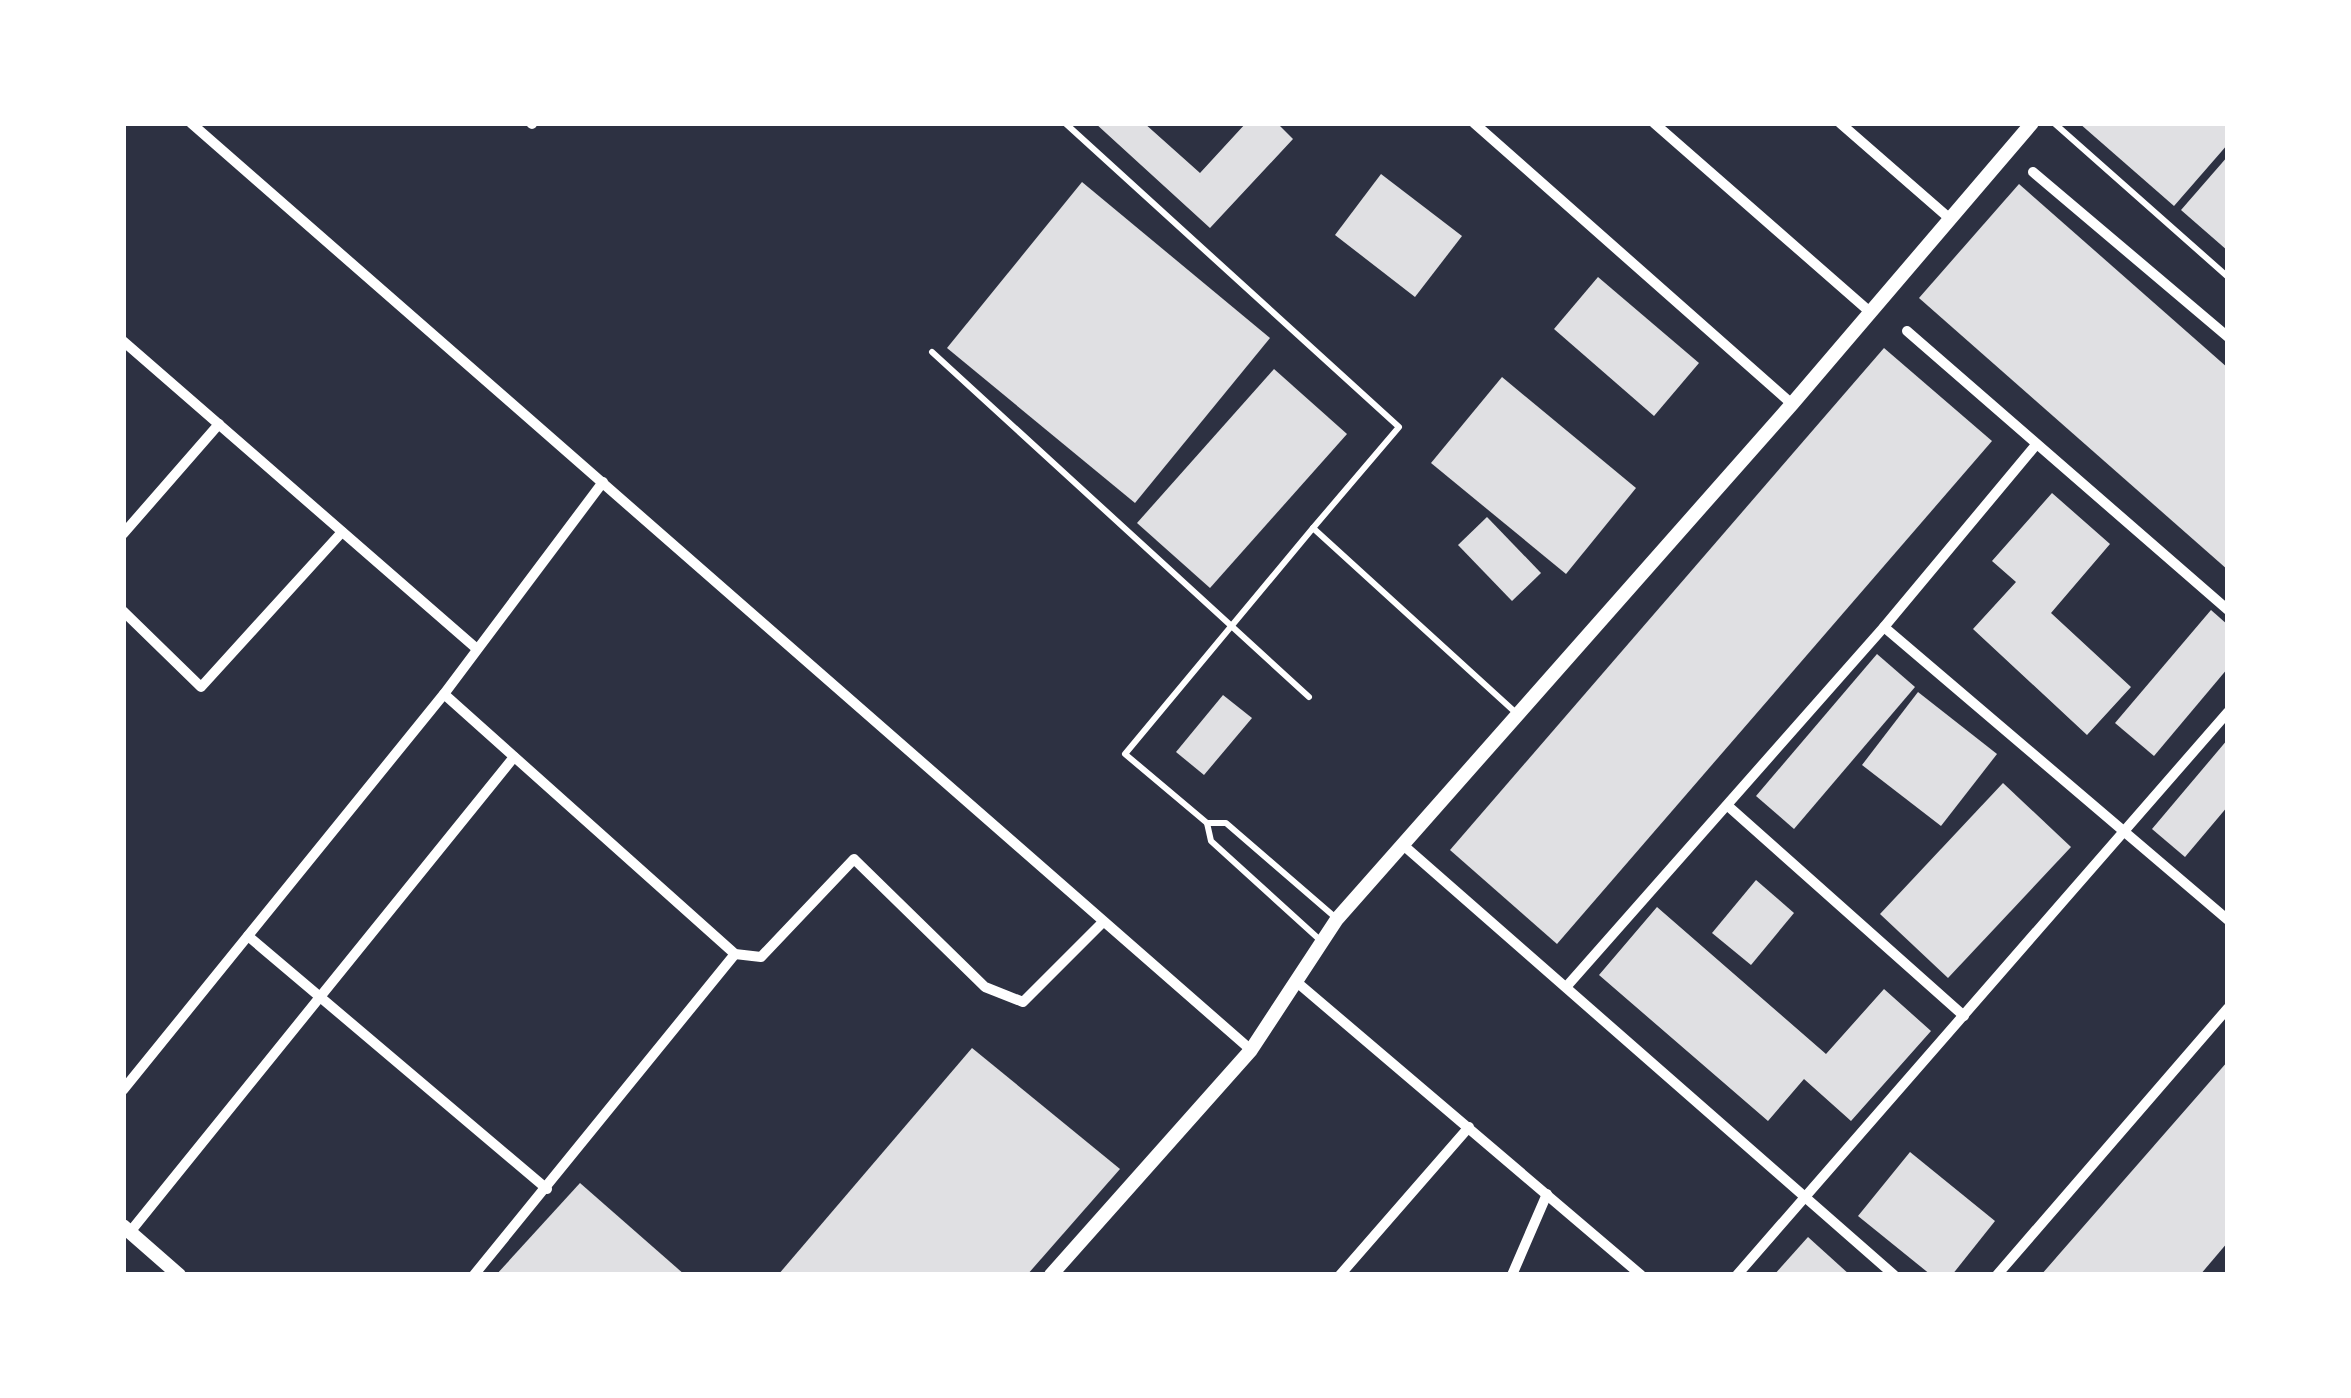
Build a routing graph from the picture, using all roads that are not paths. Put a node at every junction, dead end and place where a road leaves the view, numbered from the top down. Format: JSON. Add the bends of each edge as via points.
{"nodes":[{"id":1,"x":190,"y":123,"type":"edge"},
{"id":2,"x":1065,"y":123,"type":"edge"},
{"id":3,"x":1654,"y":123,"type":"edge"},
{"id":4,"x":1840,"y":123,"type":"edge"},
{"id":5,"x":2031,"y":123,"type":"edge"},
{"id":6,"x":2054,"y":123,"type":"edge"},
{"id":7,"x":1483,"y":126,"type":"edge"},
{"id":8,"x":2033,"y":172,"type":"dead end"},
{"id":9,"x":1948,"y":218,"type":"junction"},
{"id":10,"x":2228,"y":278,"type":"edge"},
{"id":11,"x":1870,"y":312,"type":"junction"},
{"id":12,"x":1907,"y":332,"type":"dead end"},
{"id":13,"x":2228,"y":337,"type":"edge"},
{"id":14,"x":123,"y":341,"type":"edge"},
{"id":15,"x":932,"y":352,"type":"dead end"},
{"id":16,"x":1792,"y":404,"type":"junction"},
{"id":17,"x":219,"y":424,"type":"junction"},
{"id":18,"x":2035,"y":446,"type":"junction"},
{"id":19,"x":603,"y":482,"type":"junction"},
{"id":20,"x":1313,"y":528,"type":"junction"},
{"id":21,"x":342,"y":532,"type":"junction"},
{"id":22,"x":123,"y":534,"type":"edge"},
{"id":23,"x":2228,"y":610,"type":"edge"},
{"id":24,"x":123,"y":611,"type":"edge"},
{"id":25,"x":1233,"y":627,"type":"junction"},
{"id":26,"x":1884,"y":628,"type":"junction"},
{"id":27,"x":477,"y":649,"type":"junction"},
{"id":28,"x":444,"y":694,"type":"junction"},
{"id":29,"x":1310,"y":697,"type":"dead end"},
{"id":30,"x":2228,"y":712,"type":"edge"},
{"id":31,"x":1518,"y":714,"type":"junction"},
{"id":32,"x":514,"y":757,"type":"junction"},
{"id":33,"x":1728,"y":806,"type":"junction"},
{"id":34,"x":1208,"y":823,"type":"junction"},
{"id":35,"x":2125,"y":830,"type":"junction"},
{"id":36,"x":1402,"y":844,"type":"junction"},
{"id":37,"x":1337,"y":919,"type":"junction"},
{"id":38,"x":2228,"y":920,"type":"edge"},
{"id":39,"x":1103,"y":922,"type":"junction"},
{"id":40,"x":248,"y":935,"type":"junction"},
{"id":41,"x":1323,"y":942,"type":"junction"},
{"id":42,"x":734,"y":954,"type":"junction"},
{"id":43,"x":1298,"y":984,"type":"junction"},
{"id":44,"x":1567,"y":986,"type":"junction"},
{"id":45,"x":320,"y":997,"type":"junction"},
{"id":46,"x":2228,"y":1008,"type":"edge"},
{"id":47,"x":1964,"y":1016,"type":"junction"},
{"id":48,"x":1251,"y":1050,"type":"junction"},
{"id":49,"x":123,"y":1090,"type":"edge"},
{"id":50,"x":1469,"y":1127,"type":"junction"},
{"id":51,"x":547,"y":1189,"type":"junction"},
{"id":52,"x":1547,"y":1194,"type":"junction"},
{"id":53,"x":1805,"y":1198,"type":"junction"},
{"id":54,"x":126,"y":1229,"type":"edge"},
{"id":55,"x":179,"y":1275,"type":"edge"},
{"id":56,"x":474,"y":1275,"type":"edge"},
{"id":57,"x":1051,"y":1275,"type":"edge"},
{"id":58,"x":1340,"y":1275,"type":"edge"},
{"id":59,"x":1513,"y":1275,"type":"edge"},
{"id":60,"x":1641,"y":1275,"type":"edge"},
{"id":61,"x":1737,"y":1275,"type":"edge"},
{"id":62,"x":1894,"y":1275,"type":"edge"},
{"id":63,"x":1997,"y":1275,"type":"edge"}],
"edges":[{"from":1,"to":19,"type":"street"},
{"from":2,"to":20,"type":"lane","via":[[1399,427]]},
{"from":3,"to":11,"type":"street"},
{"from":4,"to":9,"type":"street"},
{"from":5,"to":9,"type":"street"},
{"from":6,"to":10,"type":"lane"},
{"from":7,"to":16,"type":"street"},
{"from":8,"to":13,"type":"street"},
{"from":9,"to":11,"type":"street"},
{"from":11,"to":16,"type":"street"},
{"from":12,"to":18,"type":"street"},
{"from":14,"to":17,"type":"street"},
{"from":15,"to":25,"type":"lane"},
{"from":16,"to":31,"type":"street"},
{"from":17,"to":21,"type":"street"},
{"from":17,"to":22,"type":"street"},
{"from":18,"to":23,"type":"street"},
{"from":18,"to":26,"type":"street"},
{"from":19,"to":27,"type":"street"},
{"from":19,"to":39,"type":"street"},
{"from":20,"to":25,"type":"lane"},
{"from":20,"to":31,"type":"lane"},
{"from":21,"to":24,"type":"street","via":[[201,687]]},
{"from":21,"to":27,"type":"street"},
{"from":25,"to":29,"type":"lane"},
{"from":25,"to":34,"type":"lane","via":[[1125,754]]},
{"from":26,"to":33,"type":"street"},
{"from":26,"to":35,"type":"street"},
{"from":27,"to":28,"type":"street"},
{"from":28,"to":32,"type":"street"},
{"from":28,"to":40,"type":"street"},
{"from":30,"to":35,"type":"street"},
{"from":31,"to":36,"type":"street"},
{"from":32,"to":42,"type":"street"},
{"from":32,"to":45,"type":"street"},
{"from":33,"to":44,"type":"street"},
{"from":33,"to":47,"type":"street"},
{"from":34,"to":37,"type":"lane","via":[[1226,823]]},
{"from":34,"to":41,"type":"lane","via":[[1211,842]]},
{"from":35,"to":38,"type":"street"},
{"from":35,"to":47,"type":"street"},
{"from":36,"to":37,"type":"street"},
{"from":36,"to":44,"type":"street"},
{"from":37,"to":41,"type":"street"},
{"from":39,"to":42,"type":"street","via":[[1023,1003],[985,987],[854,859],[761,957]]},
{"from":39,"to":48,"type":"street"},
{"from":40,"to":45,"type":"street"},
{"from":40,"to":49,"type":"street"},
{"from":41,"to":43,"type":"street"},
{"from":42,"to":51,"type":"street"},
{"from":43,"to":48,"type":"street"},
{"from":43,"to":50,"type":"street"},
{"from":44,"to":53,"type":"street"},
{"from":45,"to":51,"type":"street"},
{"from":45,"to":54,"type":"street"},
{"from":46,"to":63,"type":"street"},
{"from":47,"to":53,"type":"street"},
{"from":48,"to":57,"type":"street"},
{"from":50,"to":52,"type":"street"},
{"from":50,"to":58,"type":"street"},
{"from":51,"to":56,"type":"street"},
{"from":52,"to":59,"type":"street"},
{"from":52,"to":60,"type":"street"},
{"from":53,"to":61,"type":"street"},
{"from":53,"to":62,"type":"street"},
{"from":54,"to":55,"type":"street"}]}
